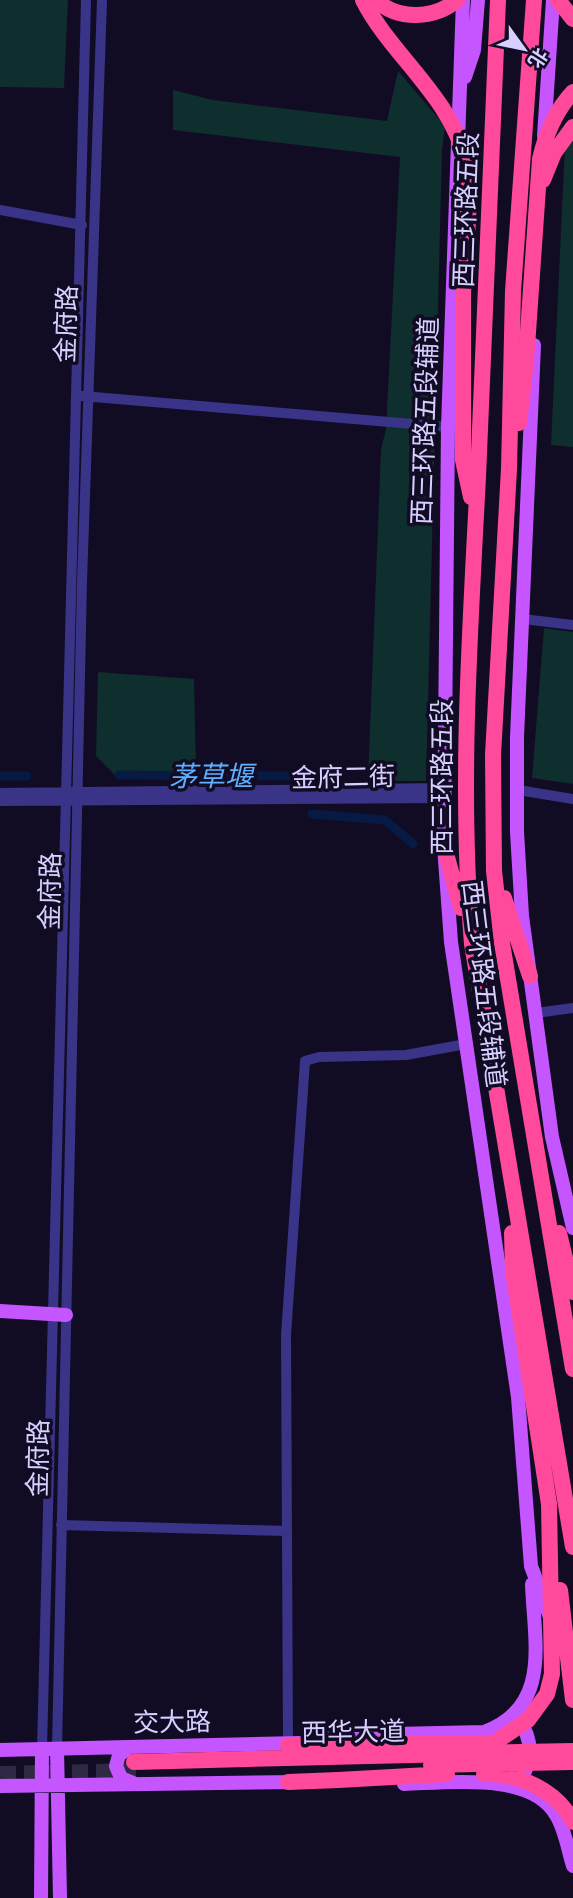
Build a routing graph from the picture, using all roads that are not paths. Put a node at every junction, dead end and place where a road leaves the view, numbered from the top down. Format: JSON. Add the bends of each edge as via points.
{"nodes":[{"id":1,"x":86,"y":0,"type":"edge"},
{"id":2,"x":102,"y":0,"type":"edge"},
{"id":3,"x":457,"y":0,"type":"edge"},
{"id":4,"x":463,"y":0,"type":"edge"},
{"id":5,"x":478,"y":0,"type":"edge"},
{"id":6,"x":498,"y":0,"type":"edge"},
{"id":7,"x":534,"y":0,"type":"edge"},
{"id":8,"x":542,"y":0,"type":"edge"},
{"id":9,"x":555,"y":0,"type":"edge"},
{"id":10,"x":367,"y":2,"type":"edge"},
{"id":11,"x":573,"y":19,"type":"edge"},
{"id":12,"x":549,"y":41,"type":"junction"},
{"id":13,"x":460,"y":92,"type":"junction"},
{"id":14,"x":573,"y":92,"type":"edge"},
{"id":15,"x":573,"y":127,"type":"edge"},
{"id":16,"x":535,"y":209,"type":"junction"},
{"id":17,"x":0,"y":210,"type":"edge"},
{"id":18,"x":82,"y":225,"type":"junction"},
{"id":19,"x":76,"y":395,"type":"junction"},
{"id":20,"x":88,"y":396,"type":"junction"},
{"id":21,"x":448,"y":427,"type":"junction"},
{"id":22,"x":509,"y":469,"type":"junction"},
{"id":23,"x":475,"y":520,"type":"junction"},
{"id":24,"x":523,"y":619,"type":"junction"},
{"id":25,"x":573,"y":625,"type":"edge"},
{"id":26,"x":518,"y":790,"type":"junction"},
{"id":27,"x":0,"y":793,"type":"edge"},
{"id":28,"x":443,"y":793,"type":"junction"},
{"id":29,"x":70,"y":797,"type":"junction"},
{"id":30,"x":573,"y":799,"type":"edge"},
{"id":31,"x":0,"y":801,"type":"edge"},
{"id":32,"x":444,"y":846,"type":"junction"},
{"id":33,"x":495,"y":871,"type":"junction"},
{"id":34,"x":472,"y":944,"type":"junction"},
{"id":35,"x":530,"y":975,"type":"junction"},
{"id":36,"x":573,"y":1008,"type":"edge"},
{"id":37,"x":536,"y":1013,"type":"junction"},
{"id":38,"x":466,"y":1044,"type":"junction"},
{"id":39,"x":538,"y":1160,"type":"junction"},
{"id":40,"x":509,"y":1161,"type":"junction"},
{"id":41,"x":573,"y":1228,"type":"edge"},
{"id":42,"x":573,"y":1292,"type":"edge"},
{"id":43,"x":0,"y":1311,"type":"edge"},
{"id":44,"x":59,"y":1315,"type":"junction"},
{"id":45,"x":573,"y":1369,"type":"edge"},
{"id":46,"x":549,"y":1504,"type":"junction"},
{"id":47,"x":61,"y":1525,"type":"junction"},
{"id":48,"x":287,"y":1531,"type":"junction"},
{"id":49,"x":573,"y":1547,"type":"edge"},
{"id":50,"x":531,"y":1566,"type":"junction"},
{"id":51,"x":573,"y":1668,"type":"edge"},
{"id":52,"x":573,"y":1700,"type":"edge"},
{"id":53,"x":515,"y":1714,"type":"junction"},
{"id":54,"x":494,"y":1743,"type":"junction"},
{"id":55,"x":397,"y":1744,"type":"junction"},
{"id":56,"x":49,"y":1749,"type":"junction"},
{"id":57,"x":0,"y":1750,"type":"edge"},
{"id":58,"x":573,"y":1751,"type":"edge"},
{"id":59,"x":458,"y":1759,"type":"junction"},
{"id":60,"x":431,"y":1760,"type":"junction"},
{"id":61,"x":573,"y":1762,"type":"edge"},
{"id":62,"x":288,"y":1763,"type":"junction"},
{"id":63,"x":134,"y":1766,"type":"junction"},
{"id":64,"x":498,"y":1773,"type":"junction"},
{"id":65,"x":398,"y":1777,"type":"junction"},
{"id":66,"x":50,"y":1784,"type":"junction"},
{"id":67,"x":0,"y":1786,"type":"edge"},
{"id":68,"x":515,"y":1788,"type":"junction"},
{"id":69,"x":573,"y":1822,"type":"edge"},
{"id":70,"x":573,"y":1866,"type":"edge"},
{"id":71,"x":41,"y":1898,"type":"edge"},
{"id":72,"x":60,"y":1898,"type":"edge"}],
"edges":[{"from":1,"to":18,"type":"street","name":"金府路"},
{"from":2,"to":20,"type":"street","name":"金府路"},
{"from":3,"to":10,"type":"highway","via":[[431,14],[412,15]]},
{"from":4,"to":13,"type":"main road","name":"西三环路五段辅道"},
{"from":5,"to":13,"type":"main road","via":[[474,50]]},
{"from":6,"to":23,"type":"highway","name":"西三环路五段"},
{"from":7,"to":22,"type":"highway","name":"西三环路五段","via":[[513,291]]},
{"from":8,"to":12,"type":"main road"},
{"from":9,"to":11,"type":"highway"},
{"from":9,"to":12,"type":"main road","name":"西三环路五段辅道"},
{"from":10,"to":23,"type":"highway","bridge":true,"via":[[446,117],[465,159],[463,460]]},
{"from":12,"to":24,"type":"main road","name":"西三环路五段辅道"},
{"from":13,"to":21,"type":"main road","name":"西三环路五段辅道"},
{"from":14,"to":16,"type":"highway","bridge":true,"via":[[545,136]]},
{"from":15,"to":16,"type":"highway","bridge":true,"via":[[554,153]]},
{"from":16,"to":22,"type":"highway","bridge":true,"via":[[526,361],[518,438]]},
{"from":17,"to":18,"type":"street"},
{"from":18,"to":19,"type":"street","name":"金府路"},
{"from":19,"to":20,"type":"street"},
{"from":19,"to":29,"type":"street","name":"金府路"},
{"from":20,"to":21,"type":"street"},
{"from":20,"to":29,"type":"street","name":"金府路"},
{"from":21,"to":28,"type":"main road","name":"西三环路五段辅道"},
{"from":22,"to":33,"type":"highway","name":"西三环路五段","via":[[493,755]]},
{"from":23,"to":34,"type":"highway","name":"西三环路五段","via":[[464,751],[465,865]]},
{"from":24,"to":25,"type":"street"},
{"from":24,"to":26,"type":"main road","name":"西三环路五段辅道"},
{"from":26,"to":30,"type":"street"},
{"from":26,"to":35,"type":"main road","name":"西三环路五段辅道","via":[[522,916]]},
{"from":27,"to":29,"type":"street"},
{"from":28,"to":29,"type":"street","name":"金府二街"},
{"from":28,"to":32,"type":"main road","name":"西三环路五段辅道"},
{"from":29,"to":31,"type":"street"},
{"from":29,"to":44,"type":"street","name":"金府路"},
{"from":32,"to":34,"type":"highway"},
{"from":32,"to":38,"type":"main road","name":"西三环路五段辅道","via":[[451,942]]},
{"from":33,"to":35,"type":"highway"},
{"from":33,"to":39,"type":"highway","name":"西三环路五段","via":[[502,943]]},
{"from":34,"to":40,"type":"highway","name":"西三环路五段"},
{"from":35,"to":37,"type":"main road","name":"西三环路五段辅道"},
{"from":36,"to":37,"type":"street"},
{"from":37,"to":41,"type":"main road","name":"西三环路五段辅道","via":[[552,1137]]},
{"from":38,"to":48,"type":"street","via":[[406,1055],[305,1060],[286,1335]]},
{"from":38,"to":50,"type":"main road","name":"西三环路五段辅道","via":[[518,1397]]},
{"from":39,"to":42,"type":"highway"},
{"from":39,"to":45,"type":"highway","name":"西三环路五段"},
{"from":40,"to":46,"type":"highway","via":[[513,1270]]},
{"from":40,"to":49,"type":"highway","name":"西三环路五段"},
{"from":43,"to":44,"type":"main road"},
{"from":44,"to":47,"type":"street","name":"金府路"},
{"from":44,"to":56,"type":"street","name":"金府路"},
{"from":46,"to":52,"type":"highway","bridge":true},
{"from":46,"to":54,"type":"highway","bridge":true,"via":[[552,1674],[547,1694],[528,1720]]},
{"from":47,"to":48,"type":"street"},
{"from":47,"to":56,"type":"street","name":"金府路"},
{"from":48,"to":62,"type":"street"},
{"from":50,"to":51,"type":"main road","name":"西三环路五段辅道"},
{"from":50,"to":53,"type":"main road","via":[[536,1665],[525,1701]]},
{"from":53,"to":62,"type":"main road","via":[[502,1726],[484,1732],[349,1735]]},
{"from":53,"to":68,"type":"main road","via":[[528,1732],[531,1758]]},
{"from":54,"to":55,"type":"highway","bridge":true},
{"from":54,"to":59,"type":"highway","bridge":true},
{"from":55,"to":60,"type":"highway","bridge":true},
{"from":55,"to":62,"type":"highway","bridge":true,"via":[[342,1744]]},
{"from":56,"to":57,"type":"main road","name":"交大路"},
{"from":56,"to":63,"type":"main road","name":"交大路"},
{"from":56,"to":66,"type":"main road","name":"金府路"},
{"from":58,"to":59,"type":"highway","name":"西华大道","bridge":true},
{"from":59,"to":60,"type":"highway","name":"西华大道","bridge":true},
{"from":59,"to":61,"type":"highway","name":"西华大道","bridge":true},
{"from":59,"to":64,"type":"highway","bridge":true},
{"from":60,"to":62,"type":"highway","name":"西华大道","bridge":true},
{"from":60,"to":65,"type":"highway","bridge":true},
{"from":62,"to":63,"type":"highway","name":"西华大道"},
{"from":62,"to":63,"type":"main road","name":"交大路"},
{"from":62,"to":65,"type":"highway","bridge":true,"via":[[338,1780]]},
{"from":62,"to":68,"type":"main road","via":[[349,1785],[482,1782]]},
{"from":63,"to":66,"type":"main road","name":"交大路"},
{"from":64,"to":65,"type":"highway","bridge":true},
{"from":64,"to":69,"type":"highway","bridge":true,"via":[[548,1793]]},
{"from":66,"to":67,"type":"main road","name":"交大路"},
{"from":66,"to":71,"type":"main road"},
{"from":66,"to":72,"type":"main road"},
{"from":68,"to":70,"type":"main road","via":[[546,1802],[557,1816]]}]}
